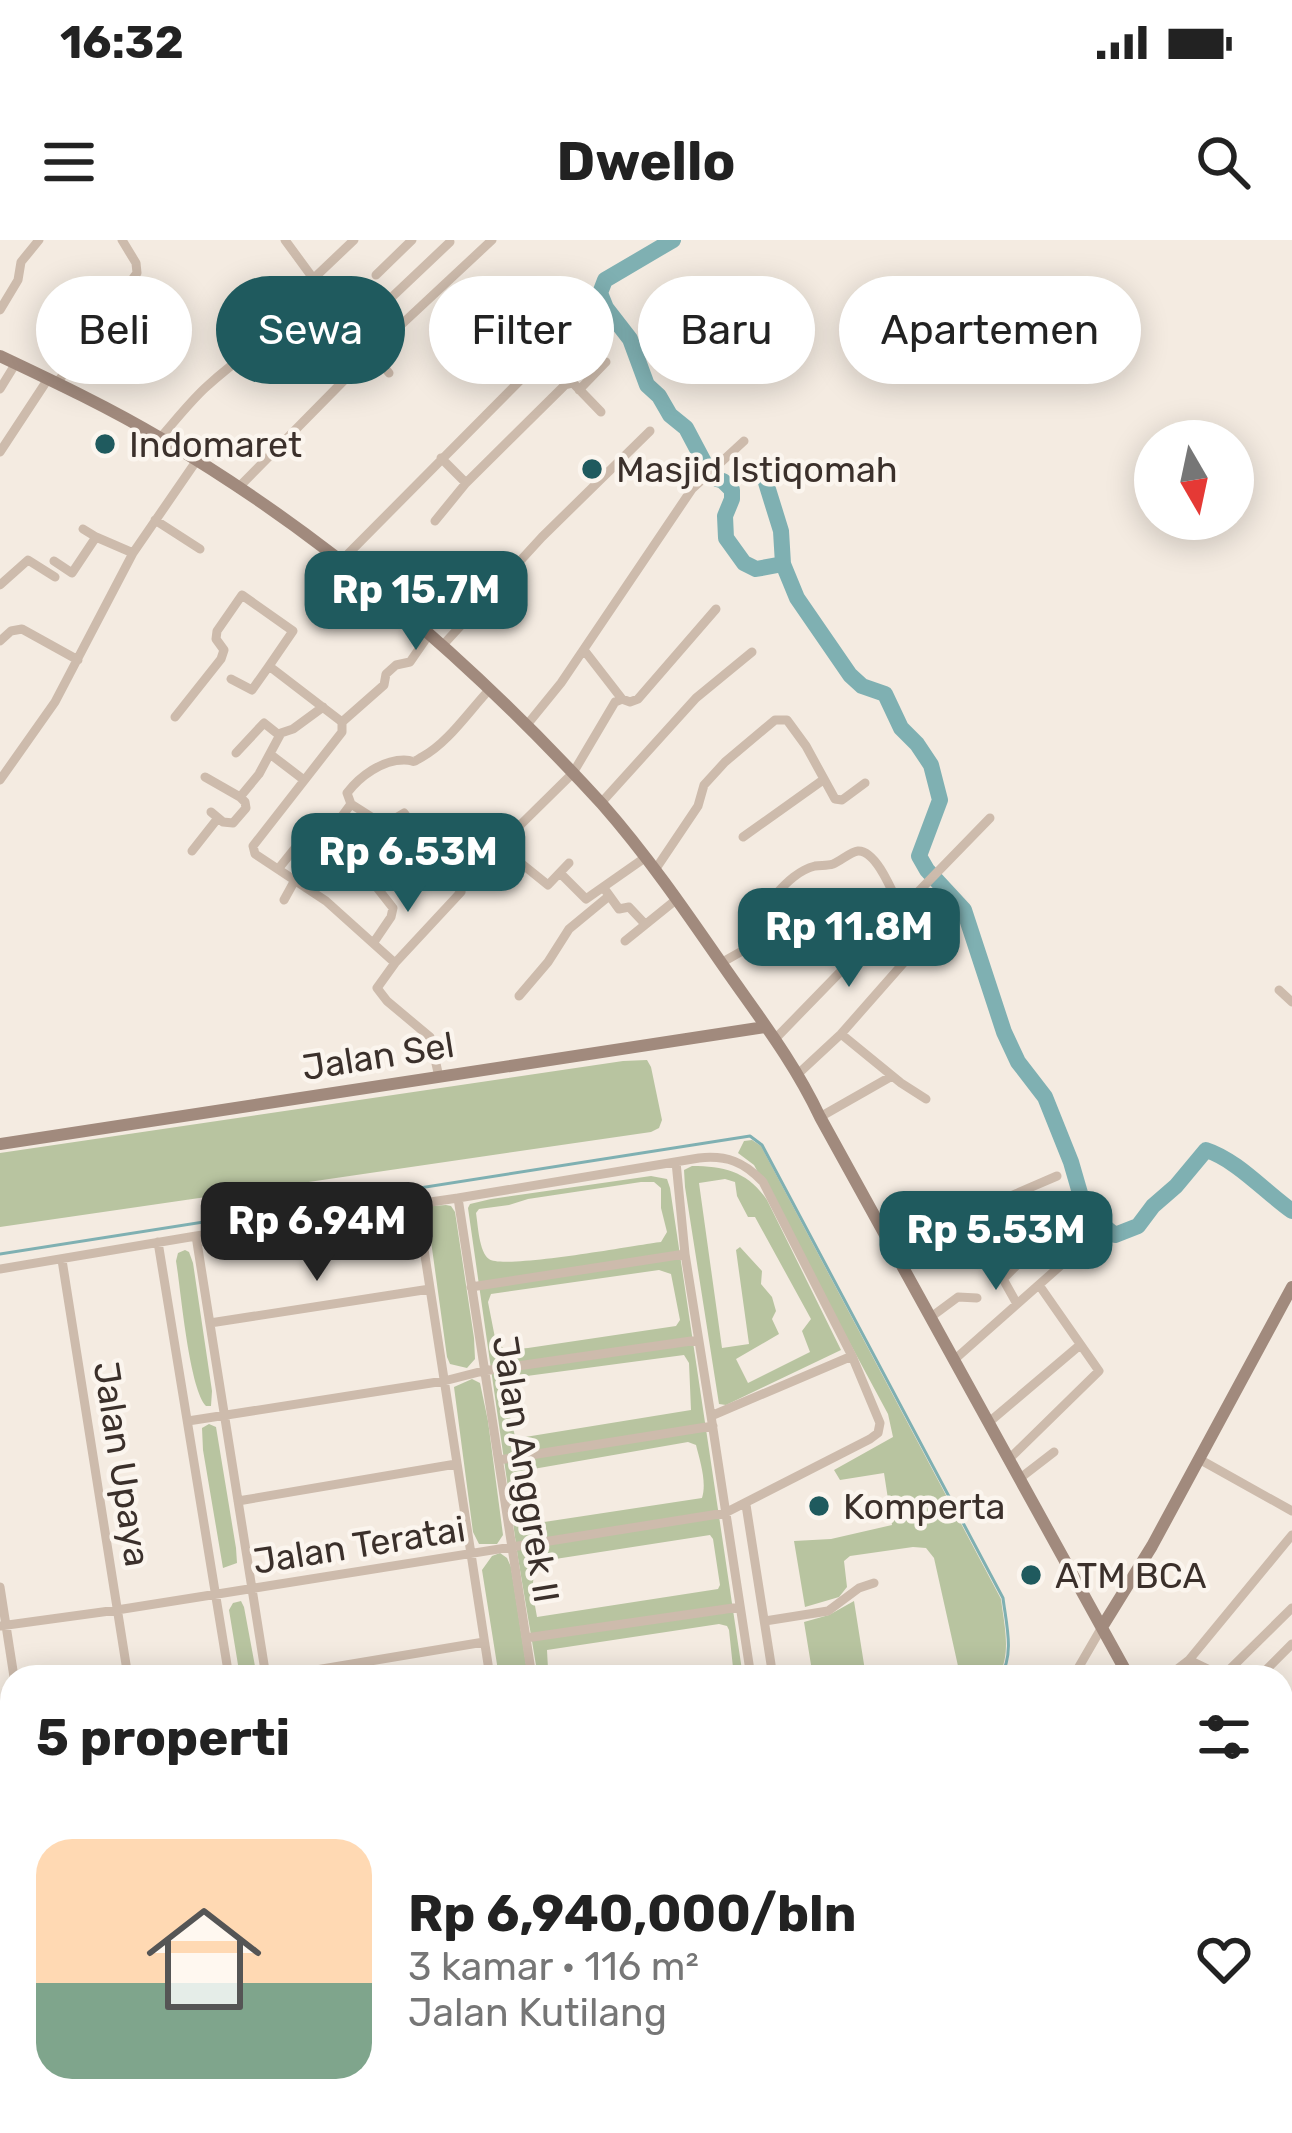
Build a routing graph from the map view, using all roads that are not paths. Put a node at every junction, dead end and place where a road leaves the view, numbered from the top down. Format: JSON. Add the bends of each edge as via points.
{"nodes":[{"id":1,"x":39,"y":240,"type":"edge"},
{"id":2,"x":122,"y":240,"type":"edge"},
{"id":3,"x":285,"y":240,"type":"edge"},
{"id":4,"x":354,"y":240,"type":"edge"},
{"id":5,"x":412,"y":240,"type":"edge"},
{"id":6,"x":493,"y":240,"type":"edge"},
{"id":7,"x":450,"y":242,"type":"edge"},
{"id":8,"x":376,"y":275,"type":"dead end"},
{"id":9,"x":134,"y":276,"type":"edge"},
{"id":10,"x":312,"y":276,"type":"edge"},
{"id":11,"x":315,"y":276,"type":"edge"},
{"id":12,"x":405,"y":285,"type":"edge"},
{"id":13,"x":1,"y":308,"type":"edge"},
{"id":14,"x":405,"y":321,"type":"edge"},
{"id":15,"x":0,"y":356,"type":"edge"},
{"id":16,"x":16,"y":363,"type":"junction"},
{"id":17,"x":36,"y":373,"type":"edge"},
{"id":18,"x":216,"y":378,"type":"edge"},
{"id":19,"x":51,"y":384,"type":"edge"},
{"id":20,"x":59,"y":384,"type":"edge"},
{"id":21,"x":340,"y":384,"type":"edge"},
{"id":22,"x":516,"y":384,"type":"edge"},
{"id":23,"x":585,"y":384,"type":"edge"},
{"id":24,"x":0,"y":389,"type":"edge"},
{"id":25,"x":579,"y":390,"type":"junction"},
{"id":26,"x":601,"y":412,"type":"dead end"},
{"id":27,"x":650,"y":431,"type":"dead end"},
{"id":28,"x":160,"y":438,"type":"junction"},
{"id":29,"x":744,"y":441,"type":"dead end"},
{"id":30,"x":0,"y":452,"type":"edge"},
{"id":31,"x":441,"y":458,"type":"junction"},
{"id":32,"x":196,"y":460,"type":"junction"},
{"id":33,"x":466,"y":483,"type":"junction"},
{"id":34,"x":238,"y":488,"type":"junction"},
{"id":35,"x":155,"y":520,"type":"junction"},
{"id":36,"x":435,"y":521,"type":"dead end"},
{"id":37,"x":83,"y":529,"type":"dead end"},
{"id":38,"x":96,"y":538,"type":"junction"},
{"id":39,"x":200,"y":550,"type":"dead end"},
{"id":40,"x":133,"y":553,"type":"junction"},
{"id":41,"x":342,"y":560,"type":"junction"},
{"id":42,"x":54,"y":561,"type":"dead end"},
{"id":43,"x":56,"y":577,"type":"dead end"},
{"id":44,"x":0,"y":586,"type":"edge"},
{"id":45,"x":716,"y":608,"type":"dead end"},
{"id":46,"x":430,"y":633,"type":"junction"},
{"id":47,"x":0,"y":641,"type":"edge"},
{"id":48,"x":443,"y":645,"type":"junction"},
{"id":49,"x":584,"y":650,"type":"junction"},
{"id":50,"x":752,"y":652,"type":"dead end"},
{"id":51,"x":78,"y":660,"type":"junction"},
{"id":52,"x":268,"y":666,"type":"junction"},
{"id":53,"x":231,"y":679,"type":"dead end"},
{"id":54,"x":490,"y":689,"type":"junction"},
{"id":55,"x":622,"y":699,"type":"junction"},
{"id":56,"x":323,"y":706,"type":"junction"},
{"id":57,"x":175,"y":717,"type":"dead end"},
{"id":58,"x":342,"y":722,"type":"junction"},
{"id":59,"x":526,"y":726,"type":"junction"},
{"id":60,"x":279,"y":735,"type":"junction"},
{"id":61,"x":236,"y":753,"type":"dead end"},
{"id":62,"x":269,"y":754,"type":"junction"},
{"id":63,"x":572,"y":773,"type":"junction"},
{"id":64,"x":2,"y":774,"type":"edge"},
{"id":65,"x":205,"y":777,"type":"dead end"},
{"id":66,"x":304,"y":780,"type":"junction"},
{"id":67,"x":823,"y":780,"type":"junction"},
{"id":68,"x":865,"y":783,"type":"dead end"},
{"id":69,"x":240,"y":797,"type":"junction"},
{"id":70,"x":601,"y":803,"type":"junction"},
{"id":71,"x":351,"y":804,"type":"junction"},
{"id":72,"x":989,"y":818,"type":"dead end"},
{"id":73,"x":378,"y":827,"type":"junction"},
{"id":74,"x":308,"y":832,"type":"dead end"},
{"id":75,"x":743,"y":837,"type":"dead end"},
{"id":76,"x":193,"y":851,"type":"dead end"},
{"id":77,"x":646,"y":857,"type":"junction"},
{"id":78,"x":569,"y":863,"type":"dead end"},
{"id":79,"x":279,"y":868,"type":"junction"},
{"id":80,"x":655,"y":870,"type":"junction"},
{"id":81,"x":560,"y":873,"type":"junction"},
{"id":82,"x":295,"y":880,"type":"junction"},
{"id":83,"x":607,"y":891,"type":"junction"},
{"id":84,"x":587,"y":898,"type":"junction"},
{"id":85,"x":677,"y":899,"type":"junction"},
{"id":86,"x":284,"y":900,"type":"dead end"},
{"id":87,"x":595,"y":908,"type":"junction"},
{"id":88,"x":902,"y":910,"type":"junction"},
{"id":89,"x":645,"y":924,"type":"junction"},
{"id":90,"x":928,"y":934,"type":"dead end"},
{"id":91,"x":626,"y":941,"type":"dead end"},
{"id":92,"x":374,"y":942,"type":"junction"},
{"id":93,"x":721,"y":963,"type":"junction"},
{"id":94,"x":395,"y":964,"type":"junction"},
{"id":95,"x":1279,"y":990,"type":"dead end"},
{"id":96,"x":519,"y":996,"type":"dead end"},
{"id":97,"x":1292,"y":1002,"type":"edge"},
{"id":98,"x":765,"y":1027,"type":"junction"},
{"id":99,"x":841,"y":1034,"type":"junction"},
{"id":100,"x":776,"y":1038,"type":"junction"},
{"id":101,"x":800,"y":1073,"type":"junction"},
{"id":102,"x":892,"y":1076,"type":"junction"},
{"id":103,"x":440,"y":1077,"type":"junction"},
{"id":104,"x":926,"y":1099,"type":"dead end"},
{"id":105,"x":820,"y":1117,"type":"junction"},
{"id":106,"x":0,"y":1144,"type":"edge"},
{"id":107,"x":676,"y":1162,"type":"junction"},
{"id":108,"x":1058,"y":1176,"type":"dead end"},
{"id":109,"x":458,"y":1198,"type":"junction"},
{"id":110,"x":418,"y":1204,"type":"junction"},
{"id":111,"x":992,"y":1204,"type":"junction"},
{"id":112,"x":196,"y":1236,"type":"junction"},
{"id":113,"x":158,"y":1242,"type":"junction"},
{"id":114,"x":685,"y":1254,"type":"junction"},
{"id":115,"x":901,"y":1258,"type":"junction"},
{"id":116,"x":1067,"y":1259,"type":"dead end"},
{"id":117,"x":62,"y":1260,"type":"junction"},
{"id":118,"x":0,"y":1269,"type":"edge"},
{"id":119,"x":1039,"y":1285,"type":"junction"},
{"id":120,"x":1292,"y":1287,"type":"edge"},
{"id":121,"x":471,"y":1288,"type":"junction"},
{"id":122,"x":430,"y":1289,"type":"junction"},
{"id":123,"x":977,"y":1298,"type":"dead end"},
{"id":124,"x":1017,"y":1304,"type":"junction"},
{"id":125,"x":931,"y":1317,"type":"junction"},
{"id":126,"x":210,"y":1323,"type":"junction"},
{"id":127,"x":698,"y":1340,"type":"junction"},
{"id":128,"x":1080,"y":1345,"type":"junction"},
{"id":129,"x":852,"y":1356,"type":"junction"},
{"id":130,"x":954,"y":1360,"type":"junction"},
{"id":131,"x":483,"y":1371,"type":"junction"},
{"id":132,"x":443,"y":1381,"type":"junction"},
{"id":133,"x":224,"y":1414,"type":"junction"},
{"id":134,"x":188,"y":1421,"type":"junction"},
{"id":135,"x":712,"y":1421,"type":"junction"},
{"id":136,"x":988,"y":1423,"type":"junction"},
{"id":137,"x":1054,"y":1452,"type":"dead end"},
{"id":138,"x":1199,"y":1459,"type":"junction"},
{"id":139,"x":499,"y":1460,"type":"junction"},
{"id":140,"x":1008,"y":1460,"type":"junction"},
{"id":141,"x":456,"y":1464,"type":"junction"},
{"id":142,"x":1018,"y":1479,"type":"junction"},
{"id":143,"x":238,"y":1501,"type":"junction"},
{"id":144,"x":746,"y":1505,"type":"junction"},
{"id":145,"x":1292,"y":1511,"type":"edge"},
{"id":146,"x":725,"y":1514,"type":"junction"},
{"id":147,"x":1292,"y":1535,"type":"edge"},
{"id":148,"x":512,"y":1547,"type":"junction"},
{"id":149,"x":471,"y":1554,"type":"junction"},
{"id":150,"x":874,"y":1583,"type":"dead end"},
{"id":151,"x":0,"y":1587,"type":"edge"},
{"id":152,"x":253,"y":1589,"type":"junction"},
{"id":153,"x":214,"y":1595,"type":"junction"},
{"id":154,"x":740,"y":1606,"type":"junction"},
{"id":155,"x":1292,"y":1609,"type":"edge"},
{"id":156,"x":117,"y":1610,"type":"junction"},
{"id":157,"x":765,"y":1622,"type":"junction"},
{"id":158,"x":3,"y":1626,"type":"edge"},
{"id":159,"x":1102,"y":1627,"type":"junction"},
{"id":160,"x":526,"y":1638,"type":"junction"},
{"id":161,"x":484,"y":1642,"type":"junction"},
{"id":162,"x":1292,"y":1644,"type":"edge"},
{"id":163,"x":1189,"y":1660,"type":"junction"},
{"id":164,"x":11,"y":1665,"type":"edge"},
{"id":165,"x":126,"y":1665,"type":"edge"},
{"id":166,"x":227,"y":1665,"type":"edge"},
{"id":167,"x":268,"y":1665,"type":"edge"},
{"id":168,"x":343,"y":1665,"type":"edge"},
{"id":169,"x":488,"y":1665,"type":"edge"},
{"id":170,"x":530,"y":1665,"type":"edge"},
{"id":171,"x":750,"y":1665,"type":"edge"},
{"id":172,"x":770,"y":1665,"type":"edge"},
{"id":173,"x":1080,"y":1665,"type":"edge"},
{"id":174,"x":1123,"y":1665,"type":"edge"},
{"id":175,"x":1183,"y":1665,"type":"edge"},
{"id":176,"x":1200,"y":1665,"type":"edge"},
{"id":177,"x":1235,"y":1665,"type":"edge"},
{"id":178,"x":1270,"y":1665,"type":"edge"}],
"edges":[{"from":1,"to":13,"type":"street"},
{"from":2,"to":9,"type":"street","via":[[136,263]]},
{"from":3,"to":10,"type":"street"},
{"from":4,"to":11,"type":"street"},
{"from":5,"to":8,"type":"street"},
{"from":6,"to":14,"type":"street"},
{"from":7,"to":12,"type":"street"},
{"from":15,"to":16,"type":"main road"},
{"from":16,"to":17,"type":"main road"},
{"from":16,"to":24,"type":"street"},
{"from":18,"to":28,"type":"street"},
{"from":19,"to":30,"type":"street"},
{"from":20,"to":28,"type":"main road"},
{"from":21,"to":34,"type":"street"},
{"from":22,"to":31,"type":"street"},
{"from":23,"to":25,"type":"street"},
{"from":25,"to":26,"type":"street"},
{"from":25,"to":33,"type":"street","via":[[571,382],[561,387]]},
{"from":27,"to":48,"type":"street"},
{"from":28,"to":32,"type":"main road"},
{"from":29,"to":49,"type":"street","via":[[692,489]]},
{"from":31,"to":33,"type":"street"},
{"from":31,"to":41,"type":"street"},
{"from":32,"to":34,"type":"main road"},
{"from":32,"to":35,"type":"street"},
{"from":33,"to":36,"type":"street"},
{"from":34,"to":41,"type":"main road"},
{"from":35,"to":39,"type":"street"},
{"from":35,"to":40,"type":"street"},
{"from":37,"to":38,"type":"street"},
{"from":38,"to":40,"type":"street"},
{"from":38,"to":42,"type":"street","via":[[71,573]]},
{"from":40,"to":51,"type":"street"},
{"from":41,"to":46,"type":"main road"},
{"from":43,"to":44,"type":"street","via":[[26,560]]},
{"from":45,"to":55,"type":"street","via":[[638,700]]},
{"from":46,"to":48,"type":"main road"},
{"from":46,"to":58,"type":"street","via":[[410,662],[396,665]]},
{"from":47,"to":51,"type":"street","via":[[20,628]]},
{"from":48,"to":54,"type":"main road"},
{"from":49,"to":55,"type":"street"},
{"from":49,"to":59,"type":"street"},
{"from":50,"to":70,"type":"street","via":[[696,698]]},
{"from":51,"to":64,"type":"street"},
{"from":52,"to":53,"type":"street","via":[[252,691]]},
{"from":52,"to":56,"type":"street"},
{"from":52,"to":57,"type":"street","via":[[292,631],[242,596],[217,631],[221,659]]},
{"from":54,"to":59,"type":"main road"},
{"from":54,"to":71,"type":"street","via":[[431,751],[361,778],[347,793]]},
{"from":55,"to":63,"type":"street"},
{"from":56,"to":58,"type":"street"},
{"from":56,"to":60,"type":"street"},
{"from":58,"to":66,"type":"street","via":[[342,733]]},
{"from":59,"to":63,"type":"main road"},
{"from":60,"to":61,"type":"street","via":[[264,723]]},
{"from":60,"to":62,"type":"street"},
{"from":62,"to":66,"type":"street"},
{"from":62,"to":69,"type":"street"},
{"from":63,"to":70,"type":"main road"},
{"from":63,"to":81,"type":"street","via":[[505,849],[548,886]]},
{"from":65,"to":69,"type":"street"},
{"from":66,"to":79,"type":"street","via":[[254,844],[255,854]]},
{"from":67,"to":68,"type":"street","via":[[838,801]]},
{"from":67,"to":75,"type":"street"},
{"from":67,"to":80,"type":"street","via":[[787,720],[775,719],[704,785]]},
{"from":69,"to":76,"type":"street","via":[[246,808],[233,823],[214,814]]},
{"from":70,"to":77,"type":"main road"},
{"from":71,"to":73,"type":"street"},
{"from":71,"to":82,"type":"street"},
{"from":72,"to":88,"type":"street"},
{"from":73,"to":92,"type":"street","via":[[360,867],[393,911]]},
{"from":73,"to":94,"type":"street","via":[[404,813],[460,889]]},
{"from":74,"to":79,"type":"street"},
{"from":77,"to":80,"type":"main road"},
{"from":77,"to":83,"type":"street"},
{"from":78,"to":81,"type":"street"},
{"from":79,"to":82,"type":"street"},
{"from":80,"to":85,"type":"main road"},
{"from":81,"to":84,"type":"street"},
{"from":82,"to":86,"type":"street"},
{"from":82,"to":92,"type":"street"},
{"from":83,"to":84,"type":"street"},
{"from":83,"to":87,"type":"street"},
{"from":83,"to":89,"type":"street"},
{"from":84,"to":87,"type":"street"},
{"from":85,"to":89,"type":"street"},
{"from":85,"to":93,"type":"main road"},
{"from":87,"to":96,"type":"street"},
{"from":88,"to":93,"type":"street","via":[[880,868],[854,851],[795,875],[776,893],[789,921]]},
{"from":88,"to":100,"type":"street"},
{"from":89,"to":91,"type":"street"},
{"from":90,"to":99,"type":"street"},
{"from":92,"to":94,"type":"street"},
{"from":93,"to":98,"type":"main road"},
{"from":94,"to":103,"type":"street","via":[[377,989],[430,1037]]},
{"from":95,"to":97,"type":"street"},
{"from":98,"to":100,"type":"main road"},
{"from":98,"to":103,"type":"main road","name":"Jalan Sel"},
{"from":99,"to":101,"type":"street"},
{"from":99,"to":102,"type":"street"},
{"from":100,"to":101,"type":"main road"},
{"from":101,"to":105,"type":"main road"},
{"from":102,"to":104,"type":"street"},
{"from":102,"to":105,"type":"street"},
{"from":103,"to":106,"type":"main road","name":"Jalan Sel"},
{"from":105,"to":115,"type":"main road"},
{"from":107,"to":109,"type":"street"},
{"from":107,"to":114,"type":"street"},
{"from":107,"to":129,"type":"street","via":[[725,1157],[763,1181]]},
{"from":108,"to":111,"type":"street"},
{"from":109,"to":110,"type":"street"},
{"from":109,"to":121,"type":"street","name":"Jalan Anggrek II"},
{"from":110,"to":112,"type":"street"},
{"from":110,"to":122,"type":"street"},
{"from":111,"to":115,"type":"street","via":[[965,1212]]},
{"from":111,"to":124,"type":"street","via":[[1024,1258],[1003,1279]]},
{"from":112,"to":113,"type":"street"},
{"from":112,"to":126,"type":"street"},
{"from":113,"to":117,"type":"street"},
{"from":113,"to":134,"type":"street"},
{"from":114,"to":121,"type":"street"},
{"from":114,"to":127,"type":"street"},
{"from":115,"to":125,"type":"main road"},
{"from":116,"to":119,"type":"street"},
{"from":117,"to":118,"type":"street"},
{"from":117,"to":156,"type":"street","name":"Jalan Upaya"},
{"from":119,"to":124,"type":"street"},
{"from":119,"to":128,"type":"street"},
{"from":120,"to":138,"type":"main road"},
{"from":121,"to":131,"type":"street","name":"Jalan Anggrek II"},
{"from":122,"to":126,"type":"street"},
{"from":122,"to":132,"type":"street"},
{"from":123,"to":125,"type":"street","via":[[958,1297]]},
{"from":124,"to":130,"type":"street"},
{"from":125,"to":130,"type":"main road"},
{"from":126,"to":133,"type":"street"},
{"from":127,"to":131,"type":"street"},
{"from":127,"to":135,"type":"street"},
{"from":128,"to":136,"type":"street"},
{"from":128,"to":140,"type":"street","via":[[1099,1371]]},
{"from":129,"to":135,"type":"street"},
{"from":129,"to":144,"type":"street","name":"Jalan Teratai","via":[[880,1419],[878,1433]]},
{"from":130,"to":136,"type":"main road"},
{"from":131,"to":132,"type":"street"},
{"from":131,"to":139,"type":"street","name":"Jalan Anggrek II"},
{"from":132,"to":133,"type":"street"},
{"from":132,"to":141,"type":"street"},
{"from":133,"to":134,"type":"street"},
{"from":133,"to":143,"type":"street"},
{"from":134,"to":153,"type":"street"},
{"from":135,"to":139,"type":"street"},
{"from":135,"to":146,"type":"street"},
{"from":136,"to":140,"type":"main road"},
{"from":137,"to":142,"type":"street"},
{"from":138,"to":145,"type":"street"},
{"from":138,"to":159,"type":"main road"},
{"from":139,"to":148,"type":"street","name":"Jalan Anggrek II"},
{"from":140,"to":142,"type":"main road"},
{"from":141,"to":143,"type":"street"},
{"from":141,"to":149,"type":"street"},
{"from":142,"to":159,"type":"main road"},
{"from":143,"to":152,"type":"street"},
{"from":144,"to":146,"type":"street","name":"Jalan Teratai"},
{"from":144,"to":157,"type":"street"},
{"from":146,"to":148,"type":"street","name":"Jalan Teratai"},
{"from":146,"to":154,"type":"street"},
{"from":147,"to":163,"type":"street"},
{"from":148,"to":149,"type":"street","name":"Jalan Teratai"},
{"from":148,"to":160,"type":"street","name":"Jalan Anggrek II"},
{"from":149,"to":152,"type":"street","name":"Jalan Teratai"},
{"from":149,"to":161,"type":"street"},
{"from":150,"to":157,"type":"street","via":[[828,1611]]},
{"from":151,"to":158,"type":"street"},
{"from":152,"to":153,"type":"street","name":"Jalan Teratai"},
{"from":152,"to":167,"type":"street"},
{"from":153,"to":156,"type":"street","name":"Jalan Teratai"},
{"from":153,"to":166,"type":"street"},
{"from":154,"to":160,"type":"street"},
{"from":154,"to":171,"type":"street"},
{"from":155,"to":177,"type":"street"},
{"from":156,"to":158,"type":"street","name":"Jalan Teratai"},
{"from":156,"to":165,"type":"street","name":"Jalan Upaya"},
{"from":157,"to":172,"type":"street"},
{"from":158,"to":164,"type":"street"},
{"from":159,"to":173,"type":"street"},
{"from":159,"to":174,"type":"main road"},
{"from":160,"to":170,"type":"street","name":"Jalan Anggrek II"},
{"from":161,"to":168,"type":"street"},
{"from":161,"to":169,"type":"street"},
{"from":162,"to":178,"type":"street"},
{"from":163,"to":175,"type":"street"},
{"from":163,"to":176,"type":"street"}]}
